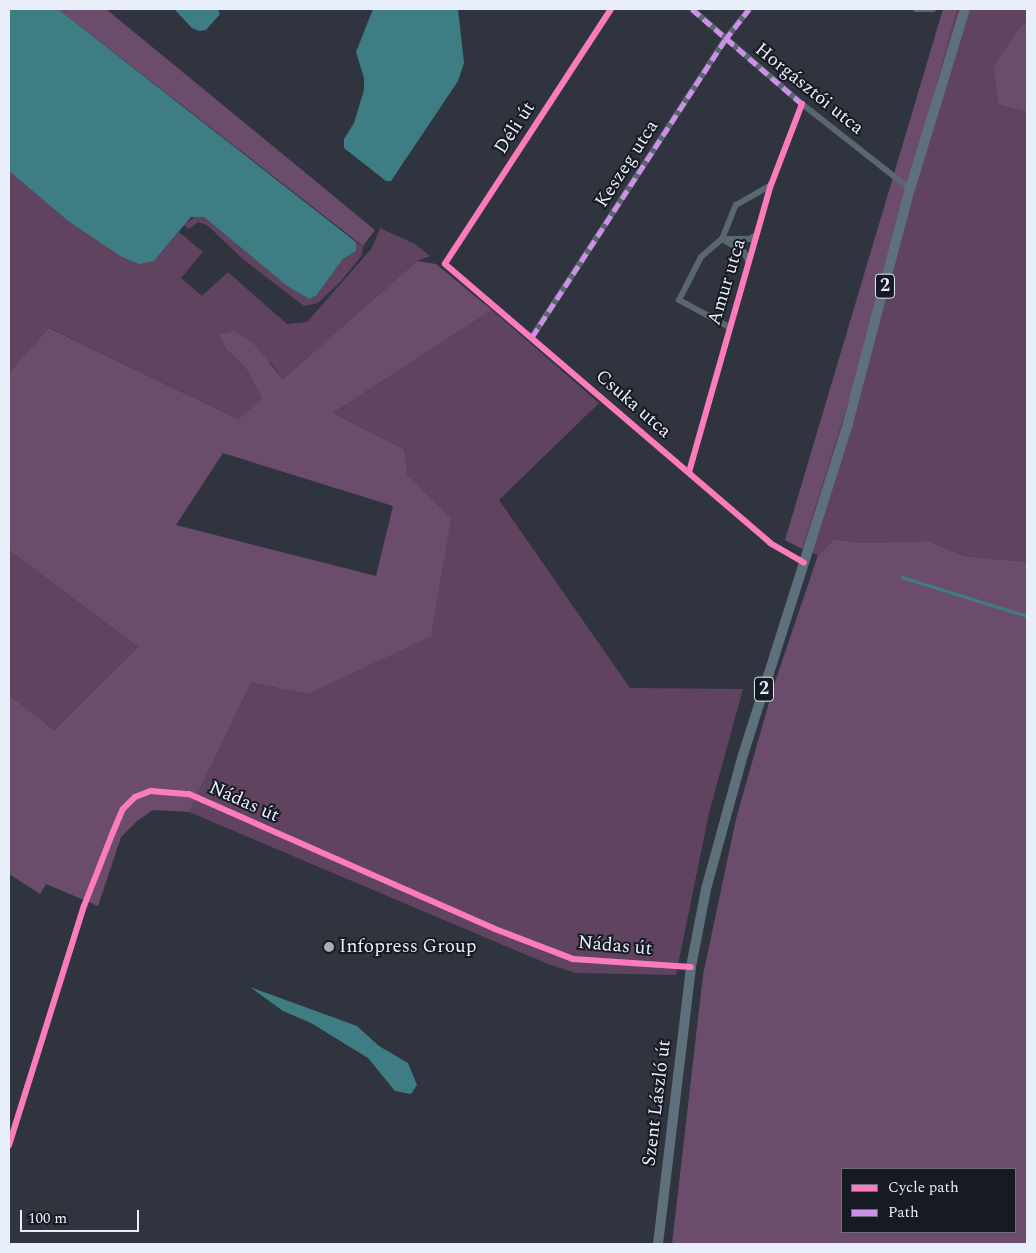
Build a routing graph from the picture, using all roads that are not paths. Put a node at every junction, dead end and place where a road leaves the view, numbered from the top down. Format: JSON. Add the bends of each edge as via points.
{"nodes":[{"id":1,"x":611,"y":9,"type":"edge"},
{"id":2,"x":692,"y":9,"type":"edge"},
{"id":3,"x":749,"y":9,"type":"edge"},
{"id":4,"x":916,"y":9,"type":"edge"},
{"id":5,"x":965,"y":9,"type":"edge"},
{"id":6,"x":932,"y":10,"type":"edge"},
{"id":7,"x":725,"y":40,"type":"junction"},
{"id":8,"x":802,"y":104,"type":"junction"},
{"id":9,"x":771,"y":185,"type":"junction"},
{"id":10,"x":910,"y":189,"type":"junction"},
{"id":11,"x":756,"y":235,"type":"junction"},
{"id":12,"x":722,"y":239,"type":"junction"},
{"id":13,"x":748,"y":261,"type":"junction"},
{"id":14,"x":445,"y":264,"type":"joint"},
{"id":15,"x":729,"y":326,"type":"junction"},
{"id":16,"x":532,"y":337,"type":"junction"},
{"id":17,"x":689,"y":472,"type":"junction"},
{"id":18,"x":804,"y":563,"type":"junction"},
{"id":19,"x":691,"y":967,"type":"junction"},
{"id":20,"x":9,"y":1146,"type":"edge"},
{"id":21,"x":658,"y":1244,"type":"edge"}],
"edges":[{"from":1,"to":14,"type":"street","name":"Déli út"},
{"from":2,"to":7,"type":"street","name":"Horgásztói utca"},
{"from":3,"to":7,"type":"street","name":"Keszeg utca"},
{"from":4,"to":6,"type":"street"},
{"from":5,"to":10,"type":"main road","number":"2"},
{"from":7,"to":8,"type":"street","name":"Horgásztói utca"},
{"from":7,"to":16,"type":"street","name":"Keszeg utca"},
{"from":8,"to":9,"type":"street","name":"Amur utca"},
{"from":8,"to":10,"type":"street","name":"Horgásztói utca"},
{"from":9,"to":11,"type":"street","name":"Amur utca"},
{"from":9,"to":12,"type":"street","via":[[736,205]]},
{"from":10,"to":18,"type":"main road","number":"2","via":[[866,362]]},
{"from":11,"to":12,"type":"street","via":[[749,239]]},
{"from":11,"to":13,"type":"street","name":"Amur utca"},
{"from":12,"to":13,"type":"street","via":[[744,252]]},
{"from":12,"to":15,"type":"street","via":[[701,257],[679,300]]},
{"from":13,"to":15,"type":"street","name":"Amur utca"},
{"from":14,"to":16,"type":"street","name":"Csuka utca"},
{"from":15,"to":17,"type":"street","name":"Amur utca"},
{"from":16,"to":17,"type":"street","name":"Csuka utca"},
{"from":17,"to":18,"type":"street","name":"Csuka utca","via":[[770,543]]},
{"from":18,"to":19,"type":"main road","number":"2","via":[[743,755],[706,889]]},
{"from":19,"to":20,"type":"street","name":"Nádas út","via":[[573,959],[496,929],[189,794],[151,791],[135,798],[123,809],[113,832],[84,906]]},
{"from":19,"to":21,"type":"main road","name":"Szent László út","number":"2"}]}
